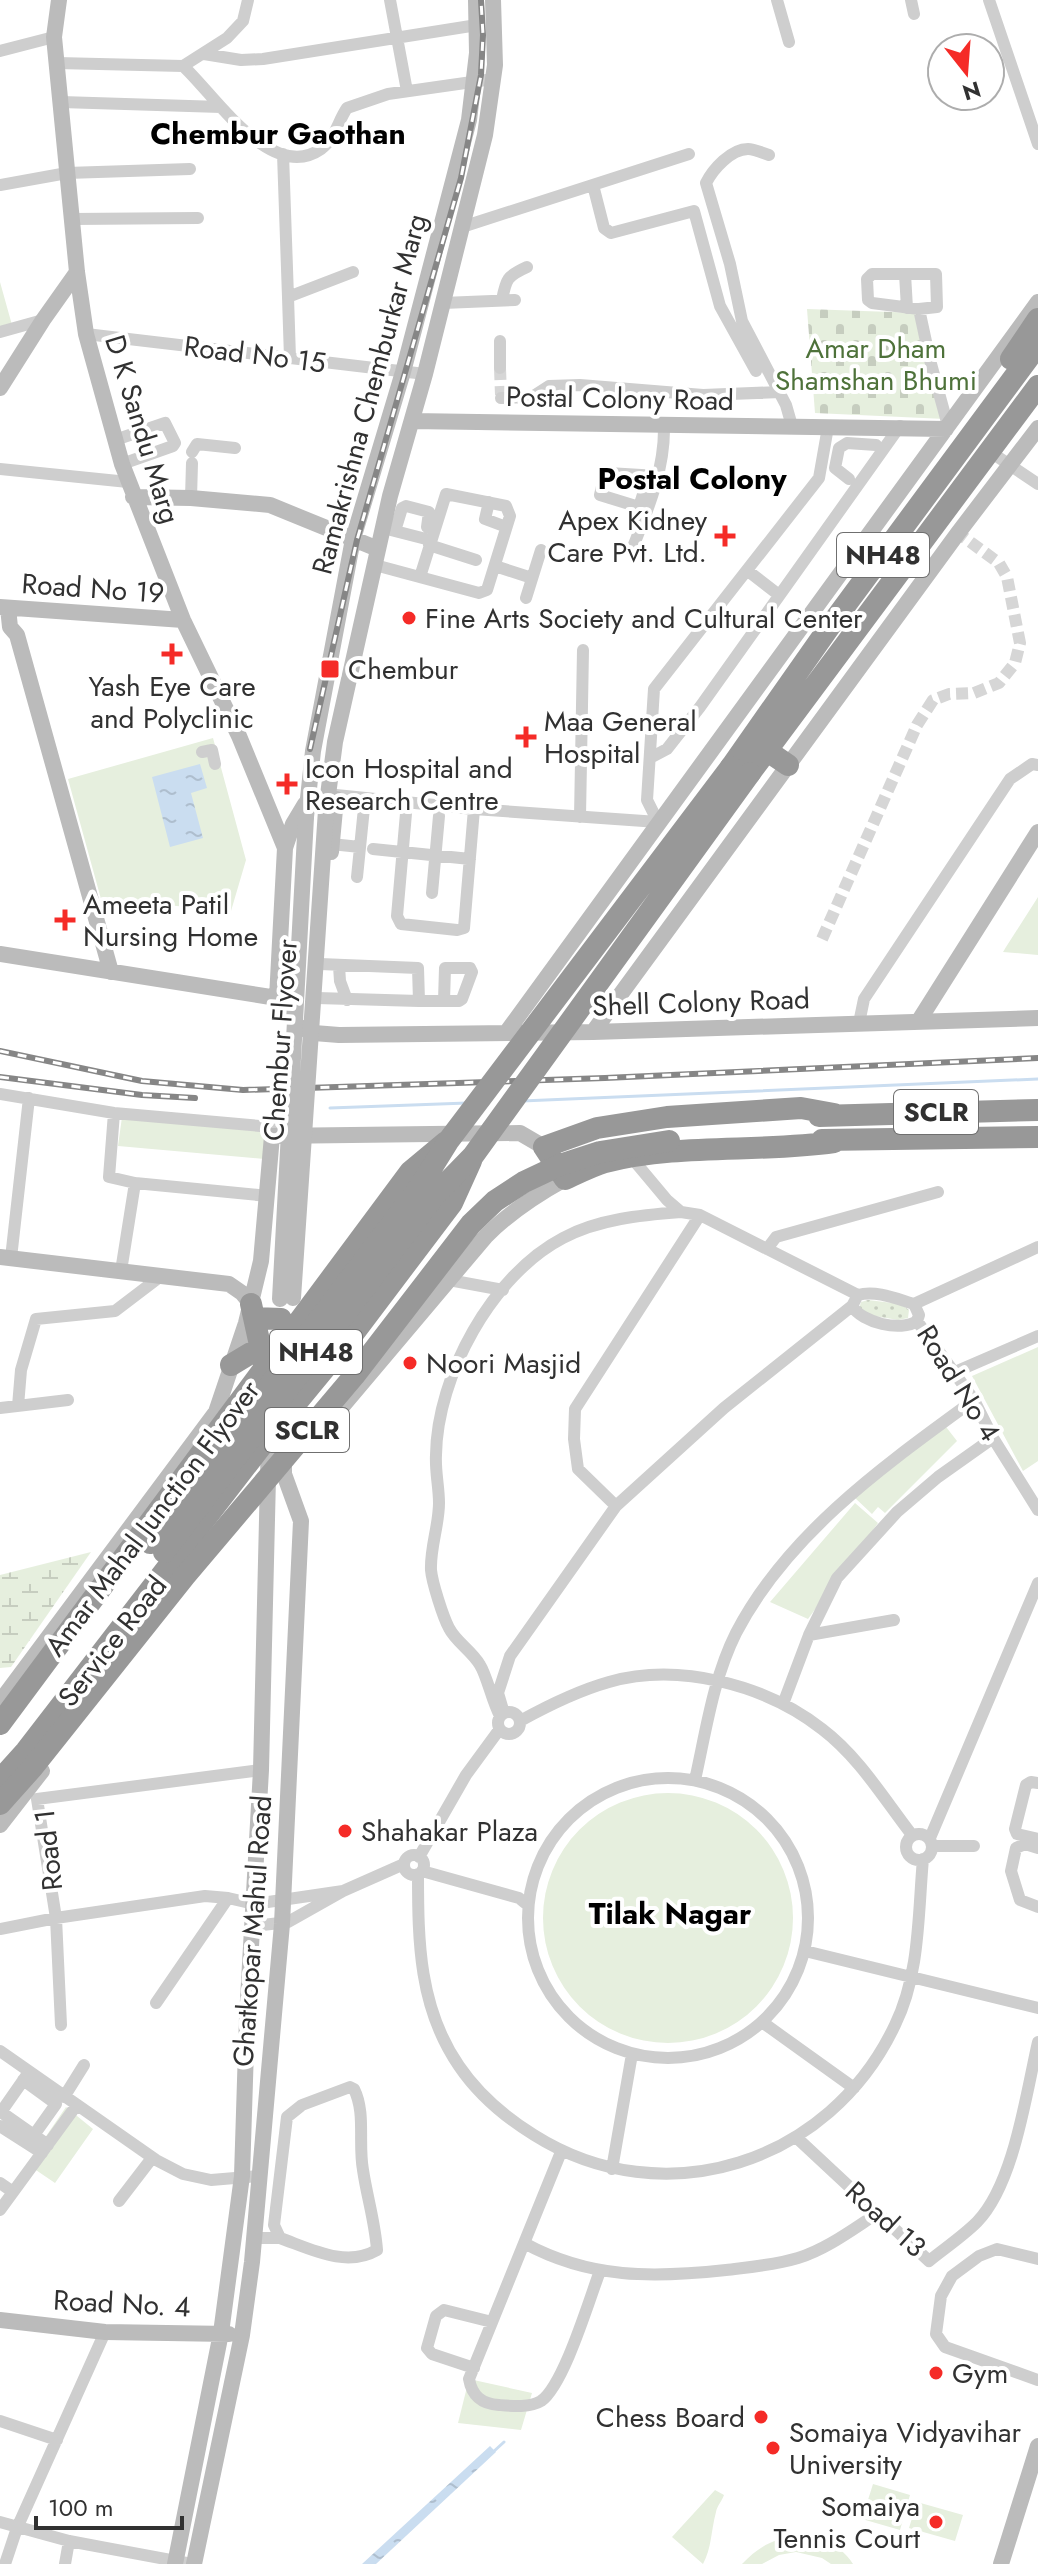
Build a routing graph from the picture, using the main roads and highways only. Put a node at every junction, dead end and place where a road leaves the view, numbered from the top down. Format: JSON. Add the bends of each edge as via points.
{"nodes":[{"id":1,"x":1038,"y":319,"type":"edge"},
{"id":2,"x":1038,"y":345,"type":"edge"},
{"id":3,"x":1038,"y":386,"type":"edge"},
{"id":4,"x":999,"y":398,"type":"junction"},
{"id":5,"x":766,"y":750,"type":"junction"},
{"id":6,"x":788,"y":765,"type":"road end"},
{"id":7,"x":740,"y":770,"type":"junction"},
{"id":8,"x":1038,"y":1110,"type":"edge"},
{"id":9,"x":834,"y":1114,"type":"junction"},
{"id":10,"x":669,"y":1136,"type":"junction"},
{"id":11,"x":1038,"y":1137,"type":"edge"},
{"id":12,"x":449,"y":1140,"type":"junction"},
{"id":13,"x":834,"y":1142,"type":"junction"},
{"id":14,"x":473,"y":1156,"type":"junction"},
{"id":15,"x":289,"y":1316,"type":"junction"},
{"id":16,"x":231,"y":1365,"type":"road end"},
{"id":17,"x":258,"y":1366,"type":"junction"},
{"id":18,"x":157,"y":1547,"type":"junction"},
{"id":19,"x":0,"y":1724,"type":"edge"},
{"id":20,"x":0,"y":1740,"type":"edge"},
{"id":21,"x":0,"y":1767,"type":"edge"},
{"id":22,"x":0,"y":1781,"type":"edge"},
{"id":23,"x":0,"y":1804,"type":"edge"}],
"edges":[{"from":1,"to":4,"type":"highway","via":[[1001,376]]},
{"from":2,"to":4,"type":"highway","number":"NH48"},
{"from":3,"to":5,"type":"highway","number":"NH48"},
{"from":4,"to":7,"type":"highway","number":"NH48","via":[[830,626]]},
{"from":5,"to":6,"type":"highway"},
{"from":5,"to":7,"type":"highway","number":"NH48"},
{"from":7,"to":12,"type":"highway","number":"NH48","bridge":true},
{"from":7,"to":14,"type":"highway","number":"NH48","bridge":true},
{"from":8,"to":9,"type":"highway","number":"SCLR"},
{"from":9,"to":10,"type":"highway","number":"SCLR"},
{"from":9,"to":13,"type":"highway","via":[[801,1108],[667,1117],[597,1128],[544,1147],[565,1179],[631,1157]]},
{"from":10,"to":13,"type":"highway","number":"SCLR"},
{"from":10,"to":22,"type":"highway","number":"SCLR","via":[[597,1141],[518,1172],[488,1192],[32,1756],[13,1776]]},
{"from":10,"to":23,"type":"highway","number":"SCLR","bridge":true,"via":[[560,1165],[495,1201],[471,1224],[354,1376]]},
{"from":11,"to":13,"type":"highway","number":"SCLR"},
{"from":12,"to":15,"type":"highway","via":[[410,1172]]},
{"from":12,"to":18,"type":"highway","name":"Amar Mahal Junction Flyover","number":"NH48","bridge":true},
{"from":14,"to":18,"type":"highway","name":"Amar Mahal Junction Flyover","number":"NH48","bridge":true,"via":[[435,1195]]},
{"from":14,"to":22,"type":"highway","via":[[452,1203],[353,1334]]},
{"from":15,"to":17,"type":"highway"},
{"from":15,"to":17,"type":"highway","via":[[250,1315]]},
{"from":16,"to":17,"type":"highway"},
{"from":17,"to":19,"type":"highway"},
{"from":18,"to":20,"type":"highway","name":"Amar Mahal Junction Flyover","number":"NH48"},
{"from":18,"to":21,"type":"highway","name":"Amar Mahal Junction Flyover","number":"NH48"}]}
